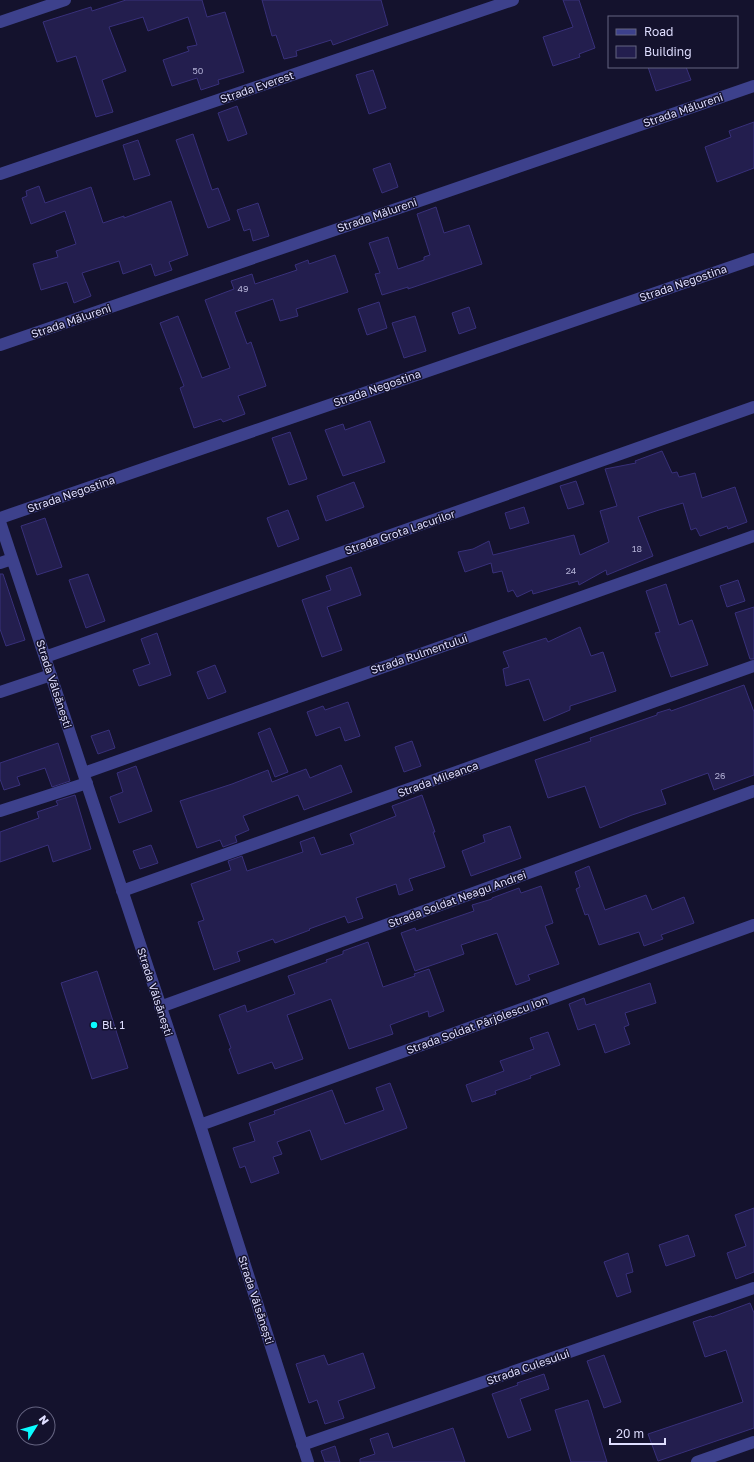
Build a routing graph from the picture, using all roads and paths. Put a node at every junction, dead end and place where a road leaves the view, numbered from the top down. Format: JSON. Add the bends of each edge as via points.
{"nodes":[{"id":1,"x":65,"y":0,"type":"edge"},
{"id":2,"x":513,"y":0,"type":"edge"},
{"id":3,"x":0,"y":22,"type":"edge"},
{"id":4,"x":754,"y":86,"type":"edge"},
{"id":5,"x":0,"y":174,"type":"edge"},
{"id":6,"x":754,"y":259,"type":"edge"},
{"id":7,"x":0,"y":345,"type":"edge"},
{"id":8,"x":754,"y":407,"type":"edge"},
{"id":9,"x":0,"y":518,"type":"edge"},
{"id":10,"x":0,"y":522,"type":"edge"},
{"id":11,"x":754,"y":536,"type":"edge"},
{"id":12,"x":12,"y":559,"type":"junction"},
{"id":13,"x":0,"y":563,"type":"edge"},
{"id":14,"x":45,"y":656,"type":"junction"},
{"id":15,"x":754,"y":666,"type":"edge"},
{"id":16,"x":51,"y":675,"type":"junction"},
{"id":17,"x":0,"y":692,"type":"edge"},
{"id":18,"x":85,"y":778,"type":"junction"},
{"id":19,"x":754,"y":791,"type":"edge"},
{"id":20,"x":0,"y":812,"type":"edge"},
{"id":21,"x":122,"y":891,"type":"junction"},
{"id":22,"x":754,"y":925,"type":"edge"},
{"id":23,"x":160,"y":1007,"type":"junction"},
{"id":24,"x":200,"y":1125,"type":"junction"},
{"id":25,"x":754,"y":1288,"type":"edge"},
{"id":26,"x":754,"y":1442,"type":"edge"},
{"id":27,"x":302,"y":1445,"type":"junction"},
{"id":28,"x":308,"y":1462,"type":"edge"},
{"id":29,"x":697,"y":1462,"type":"edge"}],
"edges":[{"from":1,"to":3,"type":"street"},
{"from":2,"to":5,"type":"street","name":"Strada Everest"},
{"from":4,"to":7,"type":"street","name":"Strada Mălureni"},
{"from":6,"to":9,"type":"street","name":"Strada Negostina"},
{"from":8,"to":14,"type":"street","name":"Strada Grota Lacurilor"},
{"from":10,"to":12,"type":"street","name":"Strada Vâlsănești"},
{"from":11,"to":18,"type":"street","name":"Strada Rulmentului"},
{"from":12,"to":13,"type":"street"},
{"from":12,"to":14,"type":"street","name":"Strada Vâlsănești"},
{"from":14,"to":16,"type":"street","name":"Strada Vâlsănești"},
{"from":15,"to":21,"type":"street","name":"Strada Mileanca"},
{"from":16,"to":17,"type":"street"},
{"from":16,"to":18,"type":"street","name":"Strada Vâlsănești"},
{"from":18,"to":20,"type":"street","name":"Strada Rulmentului"},
{"from":18,"to":21,"type":"street","name":"Strada Vâlsănești"},
{"from":19,"to":23,"type":"street","name":"Strada Soldat Neagu Andrei"},
{"from":21,"to":23,"type":"street","name":"Strada Vâlsănești"},
{"from":22,"to":24,"type":"street","name":"Strada Soldat Pârjolescu Ion"},
{"from":23,"to":24,"type":"street","name":"Strada Vâlsănești"},
{"from":24,"to":27,"type":"street","name":"Strada Vâlsănești"},
{"from":25,"to":27,"type":"street","name":"Strada Culesului"},
{"from":26,"to":29,"type":"street"},
{"from":27,"to":28,"type":"street","name":"Strada Vâlsănești"}]}
